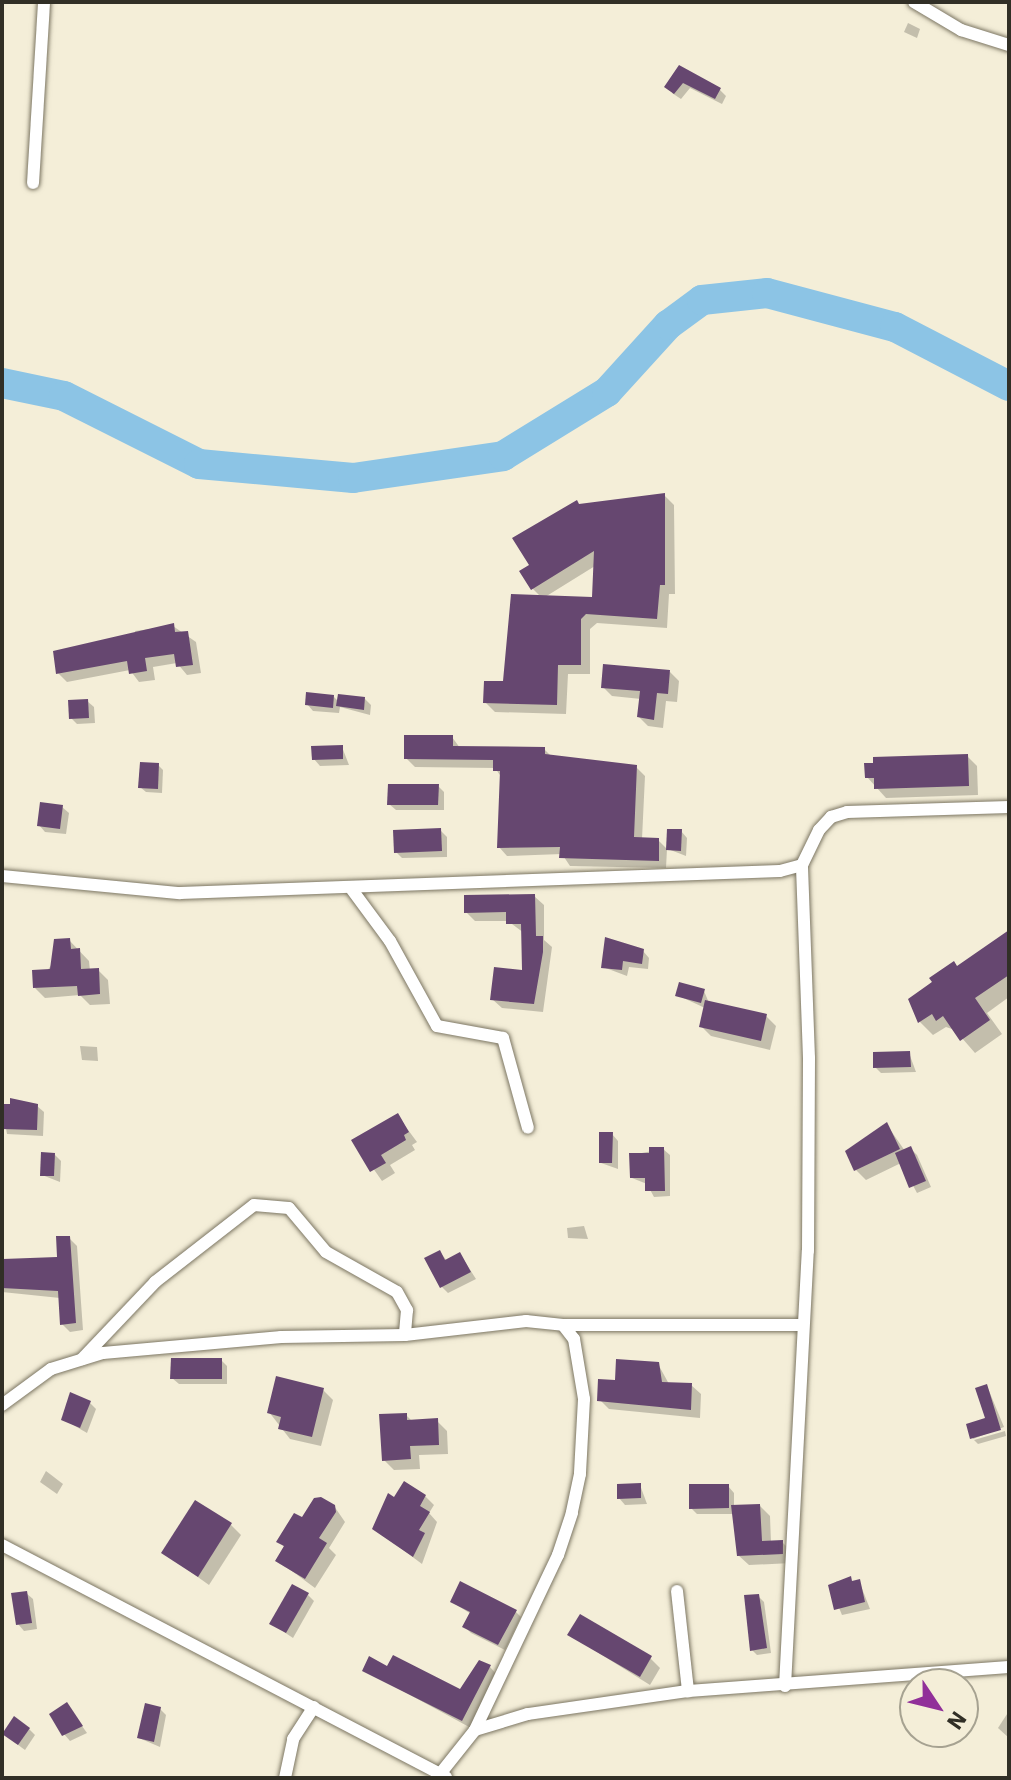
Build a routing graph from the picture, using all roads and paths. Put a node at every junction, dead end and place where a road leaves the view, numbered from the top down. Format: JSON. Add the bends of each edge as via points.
{"nodes":[{"id":1,"x":44,"y":2,"type":"edge"},
{"id":2,"x":914,"y":2,"type":"edge"},
{"id":3,"x":1009,"y":45,"type":"edge"},
{"id":4,"x":33,"y":183,"type":"dead end"},
{"id":5,"x":1009,"y":807,"type":"edge"},
{"id":6,"x":802,"y":865,"type":"junction"},
{"id":7,"x":2,"y":876,"type":"edge"},
{"id":8,"x":350,"y":887,"type":"junction"},
{"id":9,"x":528,"y":1128,"type":"dead end"},
{"id":10,"x":563,"y":1325,"type":"junction"},
{"id":11,"x":803,"y":1325,"type":"junction"},
{"id":12,"x":405,"y":1335,"type":"junction"},
{"id":13,"x":79,"y":1362,"type":"junction"},
{"id":14,"x":2,"y":1405,"type":"edge"},
{"id":15,"x":2,"y":1545,"type":"edge"},
{"id":16,"x":677,"y":1591,"type":"dead end"},
{"id":17,"x":1009,"y":1667,"type":"edge"},
{"id":18,"x":785,"y":1686,"type":"junction"},
{"id":19,"x":688,"y":1691,"type":"junction"},
{"id":20,"x":314,"y":1707,"type":"junction"},
{"id":21,"x":475,"y":1730,"type":"junction"},
{"id":22,"x":444,"y":1776,"type":"edge"},
{"id":23,"x":285,"y":1778,"type":"edge"}],
"edges":[{"from":1,"to":4,"type":"street"},
{"from":2,"to":3,"type":"street","via":[[961,30]]},
{"from":5,"to":6,"type":"street","via":[[847,812],[831,817],[819,830]]},
{"from":6,"to":8,"type":"street","via":[[780,871]]},
{"from":6,"to":11,"type":"street","via":[[809,1058]]},
{"from":7,"to":8,"type":"street","via":[[180,893]]},
{"from":8,"to":9,"type":"street","via":[[390,941],[437,1026],[503,1038]]},
{"from":10,"to":11,"type":"street"},
{"from":10,"to":12,"type":"street","via":[[526,1321]]},
{"from":10,"to":21,"type":"street","via":[[577,1350],[584,1399],[575,1500],[558,1555]]},
{"from":11,"to":18,"type":"street"},
{"from":12,"to":13,"type":"street","via":[[190,1344],[103,1353]]},
{"from":12,"to":13,"type":"street","via":[[407,1310],[397,1292],[326,1252],[289,1208],[254,1205],[155,1282]]},
{"from":13,"to":14,"type":"street","via":[[51,1369]]},
{"from":15,"to":20,"type":"street"},
{"from":16,"to":19,"type":"street"},
{"from":17,"to":18,"type":"street"},
{"from":18,"to":19,"type":"street"},
{"from":19,"to":21,"type":"street","via":[[528,1714]]},
{"from":20,"to":22,"type":"street"},
{"from":20,"to":23,"type":"street","via":[[293,1739]]},
{"from":21,"to":22,"type":"street"}]}
